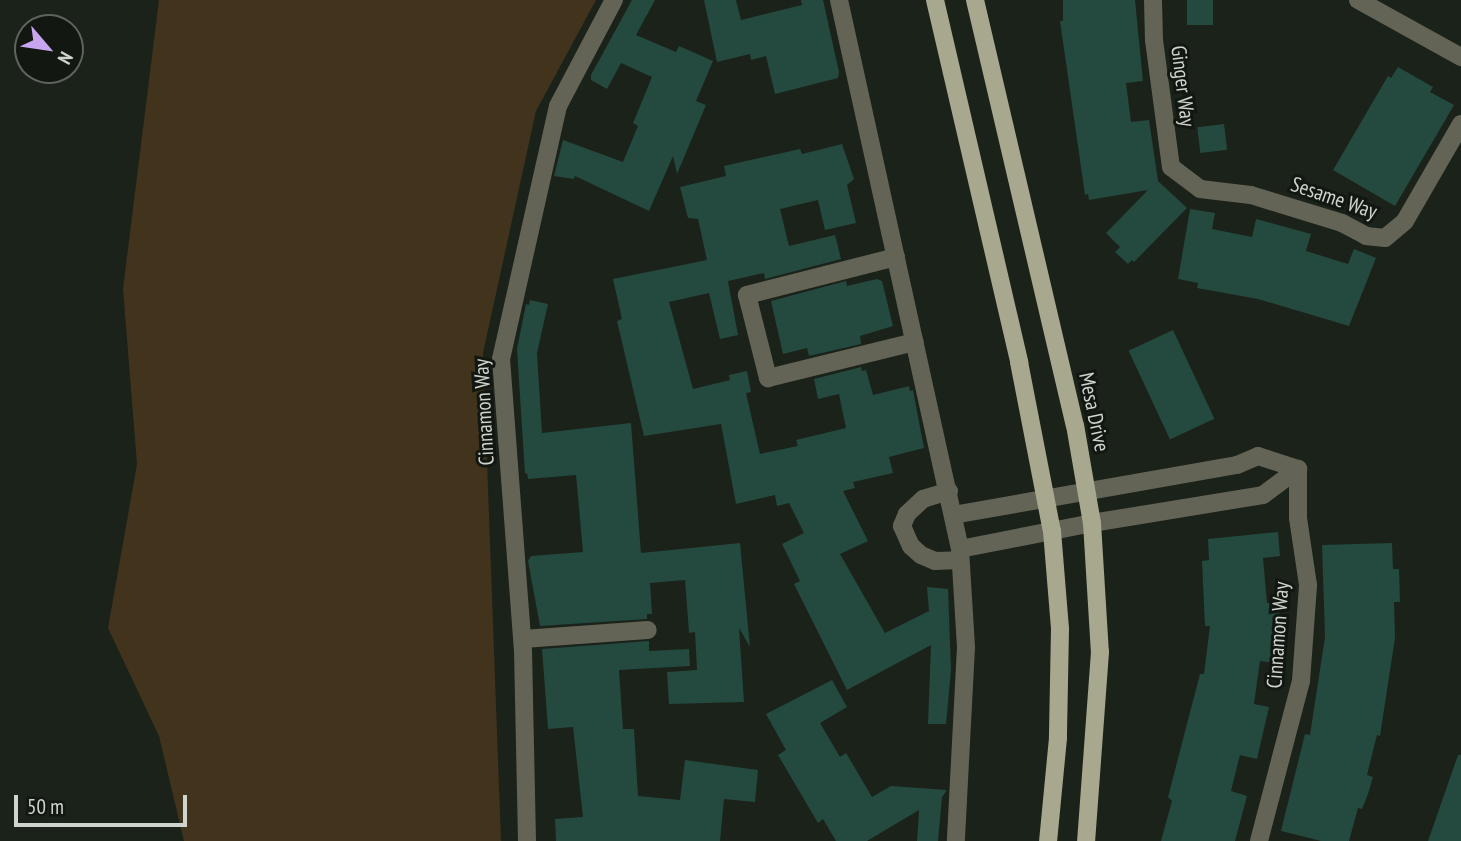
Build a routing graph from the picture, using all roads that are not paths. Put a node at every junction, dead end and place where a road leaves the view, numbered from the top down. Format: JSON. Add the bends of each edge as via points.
{"nodes":[{"id":1,"x":614,"y":0,"type":"edge"},
{"id":2,"x":839,"y":0,"type":"edge"},
{"id":3,"x":935,"y":0,"type":"edge"},
{"id":4,"x":975,"y":0,"type":"edge"},
{"id":5,"x":1153,"y":0,"type":"edge"},
{"id":6,"x":1359,"y":0,"type":"edge"},
{"id":7,"x":1461,"y":57,"type":"edge"},
{"id":8,"x":1461,"y":124,"type":"edge"},
{"id":9,"x":1178,"y":175,"type":"joint"},
{"id":10,"x":896,"y":257,"type":"junction"},
{"id":11,"x":915,"y":342,"type":"junction"},
{"id":12,"x":1297,"y":469,"type":"junction"},
{"id":13,"x":1087,"y":490,"type":"junction"},
{"id":14,"x":949,"y":491,"type":"junction"},
{"id":15,"x":1046,"y":497,"type":"junction"},
{"id":16,"x":953,"y":515,"type":"junction"},
{"id":17,"x":1092,"y":523,"type":"junction"},
{"id":18,"x":1052,"y":531,"type":"junction"},
{"id":19,"x":960,"y":555,"type":"junction"},
{"id":20,"x":648,"y":630,"type":"dead end"},
{"id":21,"x":523,"y":639,"type":"junction"},
{"id":22,"x":527,"y":841,"type":"edge"},
{"id":23,"x":956,"y":841,"type":"edge"},
{"id":24,"x":1048,"y":841,"type":"edge"},
{"id":25,"x":1086,"y":841,"type":"edge"},
{"id":26,"x":1259,"y":841,"type":"edge"}],
"edges":[{"from":1,"to":21,"type":"street","name":"Cinnamon Way","via":[[558,106],[501,359]]},
{"from":2,"to":10,"type":"street"},
{"from":3,"to":15,"type":"main road"},
{"from":4,"to":13,"type":"main road","name":"Mesa Drive"},
{"from":5,"to":9,"type":"street","name":"Ginger Way","via":[[1171,167]]},
{"from":6,"to":7,"type":"street"},
{"from":8,"to":9,"type":"street","name":"Sesame Way","via":[[1405,221],[1385,238],[1366,236],[1342,223],[1251,195],[1200,189]]},
{"from":10,"to":11,"type":"street"},
{"from":10,"to":11,"type":"street","via":[[747,295],[768,378]]},
{"from":11,"to":14,"type":"street"},
{"from":12,"to":13,"type":"street","via":[[1258,456],[1237,466]]},
{"from":12,"to":17,"type":"street","via":[[1264,495]]},
{"from":12,"to":26,"type":"street","name":"Cinnamon Way","via":[[1298,518],[1308,585],[1301,681]]},
{"from":13,"to":15,"type":"street"},
{"from":13,"to":17,"type":"main road","name":"Mesa Drive"},
{"from":14,"to":16,"type":"street"},
{"from":14,"to":19,"type":"street","via":[[923,499],[902,526],[921,555],[935,561]]},
{"from":15,"to":16,"type":"street"},
{"from":15,"to":18,"type":"main road"},
{"from":16,"to":19,"type":"street"},
{"from":17,"to":18,"type":"street"},
{"from":17,"to":25,"type":"main road","name":"Mesa Drive","via":[[1100,653]]},
{"from":18,"to":19,"type":"street"},
{"from":18,"to":24,"type":"main road","via":[[1060,629],[1058,738]]},
{"from":19,"to":23,"type":"street","via":[[966,647]]},
{"from":20,"to":21,"type":"street"},
{"from":21,"to":22,"type":"street","name":"Cinnamon Way"}]}
